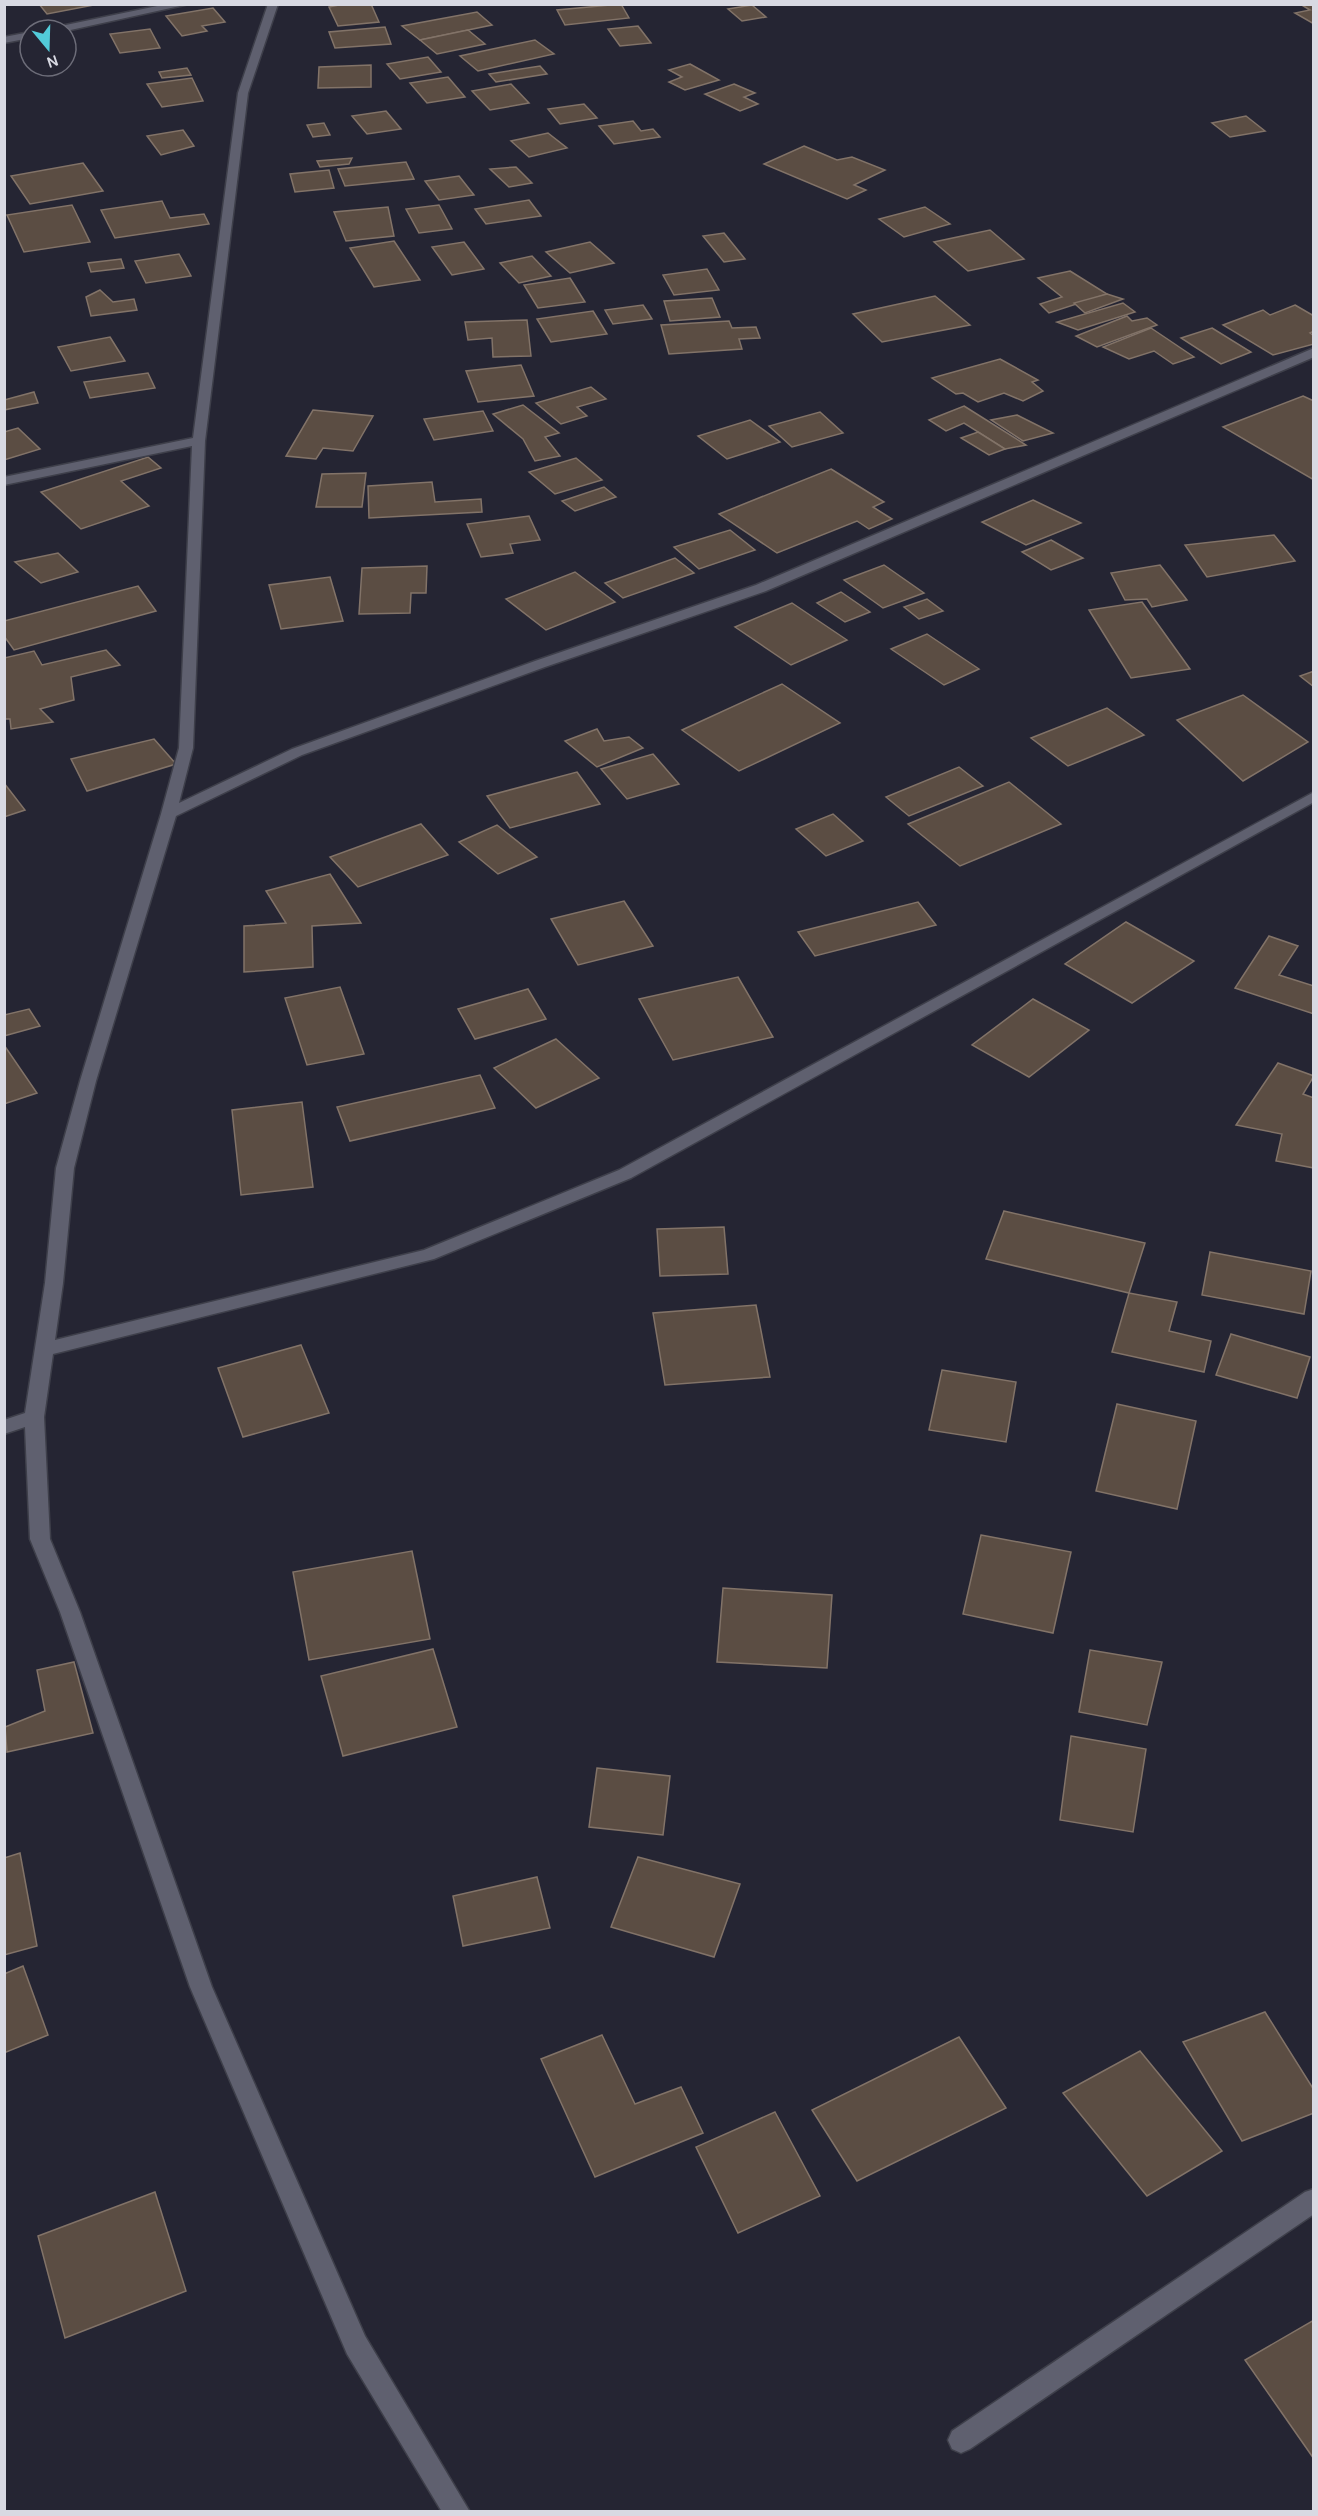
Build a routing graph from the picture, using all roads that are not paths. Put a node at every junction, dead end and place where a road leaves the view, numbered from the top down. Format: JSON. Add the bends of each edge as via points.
{"nodes":[{"id":1,"x":184,"y":4,"type":"edge"},
{"id":2,"x":273,"y":4,"type":"edge"},
{"id":3,"x":78,"y":26,"type":"edge"},
{"id":4,"x":1314,"y":352,"type":"edge"},
{"id":5,"x":199,"y":441,"type":"junction"},
{"id":6,"x":4,"y":481,"type":"edge"},
{"id":7,"x":1314,"y":796,"type":"edge"},
{"id":8,"x":169,"y":814,"type":"junction"},
{"id":9,"x":45,"y":1349,"type":"junction"},
{"id":10,"x":34,"y":1417,"type":"junction"},
{"id":11,"x":4,"y":1427,"type":"edge"},
{"id":12,"x":1314,"y":2200,"type":"edge"},
{"id":13,"x":961,"y":2440,"type":"dead end"},
{"id":14,"x":457,"y":2511,"type":"edge"}],
"edges":[{"from":1,"to":3,"type":"street"},
{"from":2,"to":5,"type":"street","via":[[243,93]]},
{"from":4,"to":8,"type":"street","via":[[760,588],[297,752]]},
{"from":5,"to":6,"type":"street"},
{"from":5,"to":8,"type":"street","via":[[186,748]]},
{"from":7,"to":9,"type":"street","via":[[625,1174],[428,1255]]},
{"from":8,"to":9,"type":"street","via":[[65,1168]]},
{"from":9,"to":10,"type":"street"},
{"from":10,"to":11,"type":"street"},
{"from":10,"to":14,"type":"street","via":[[40,1539],[70,1612],[201,1987],[356,2345]]},
{"from":12,"to":13,"type":"street"}]}
